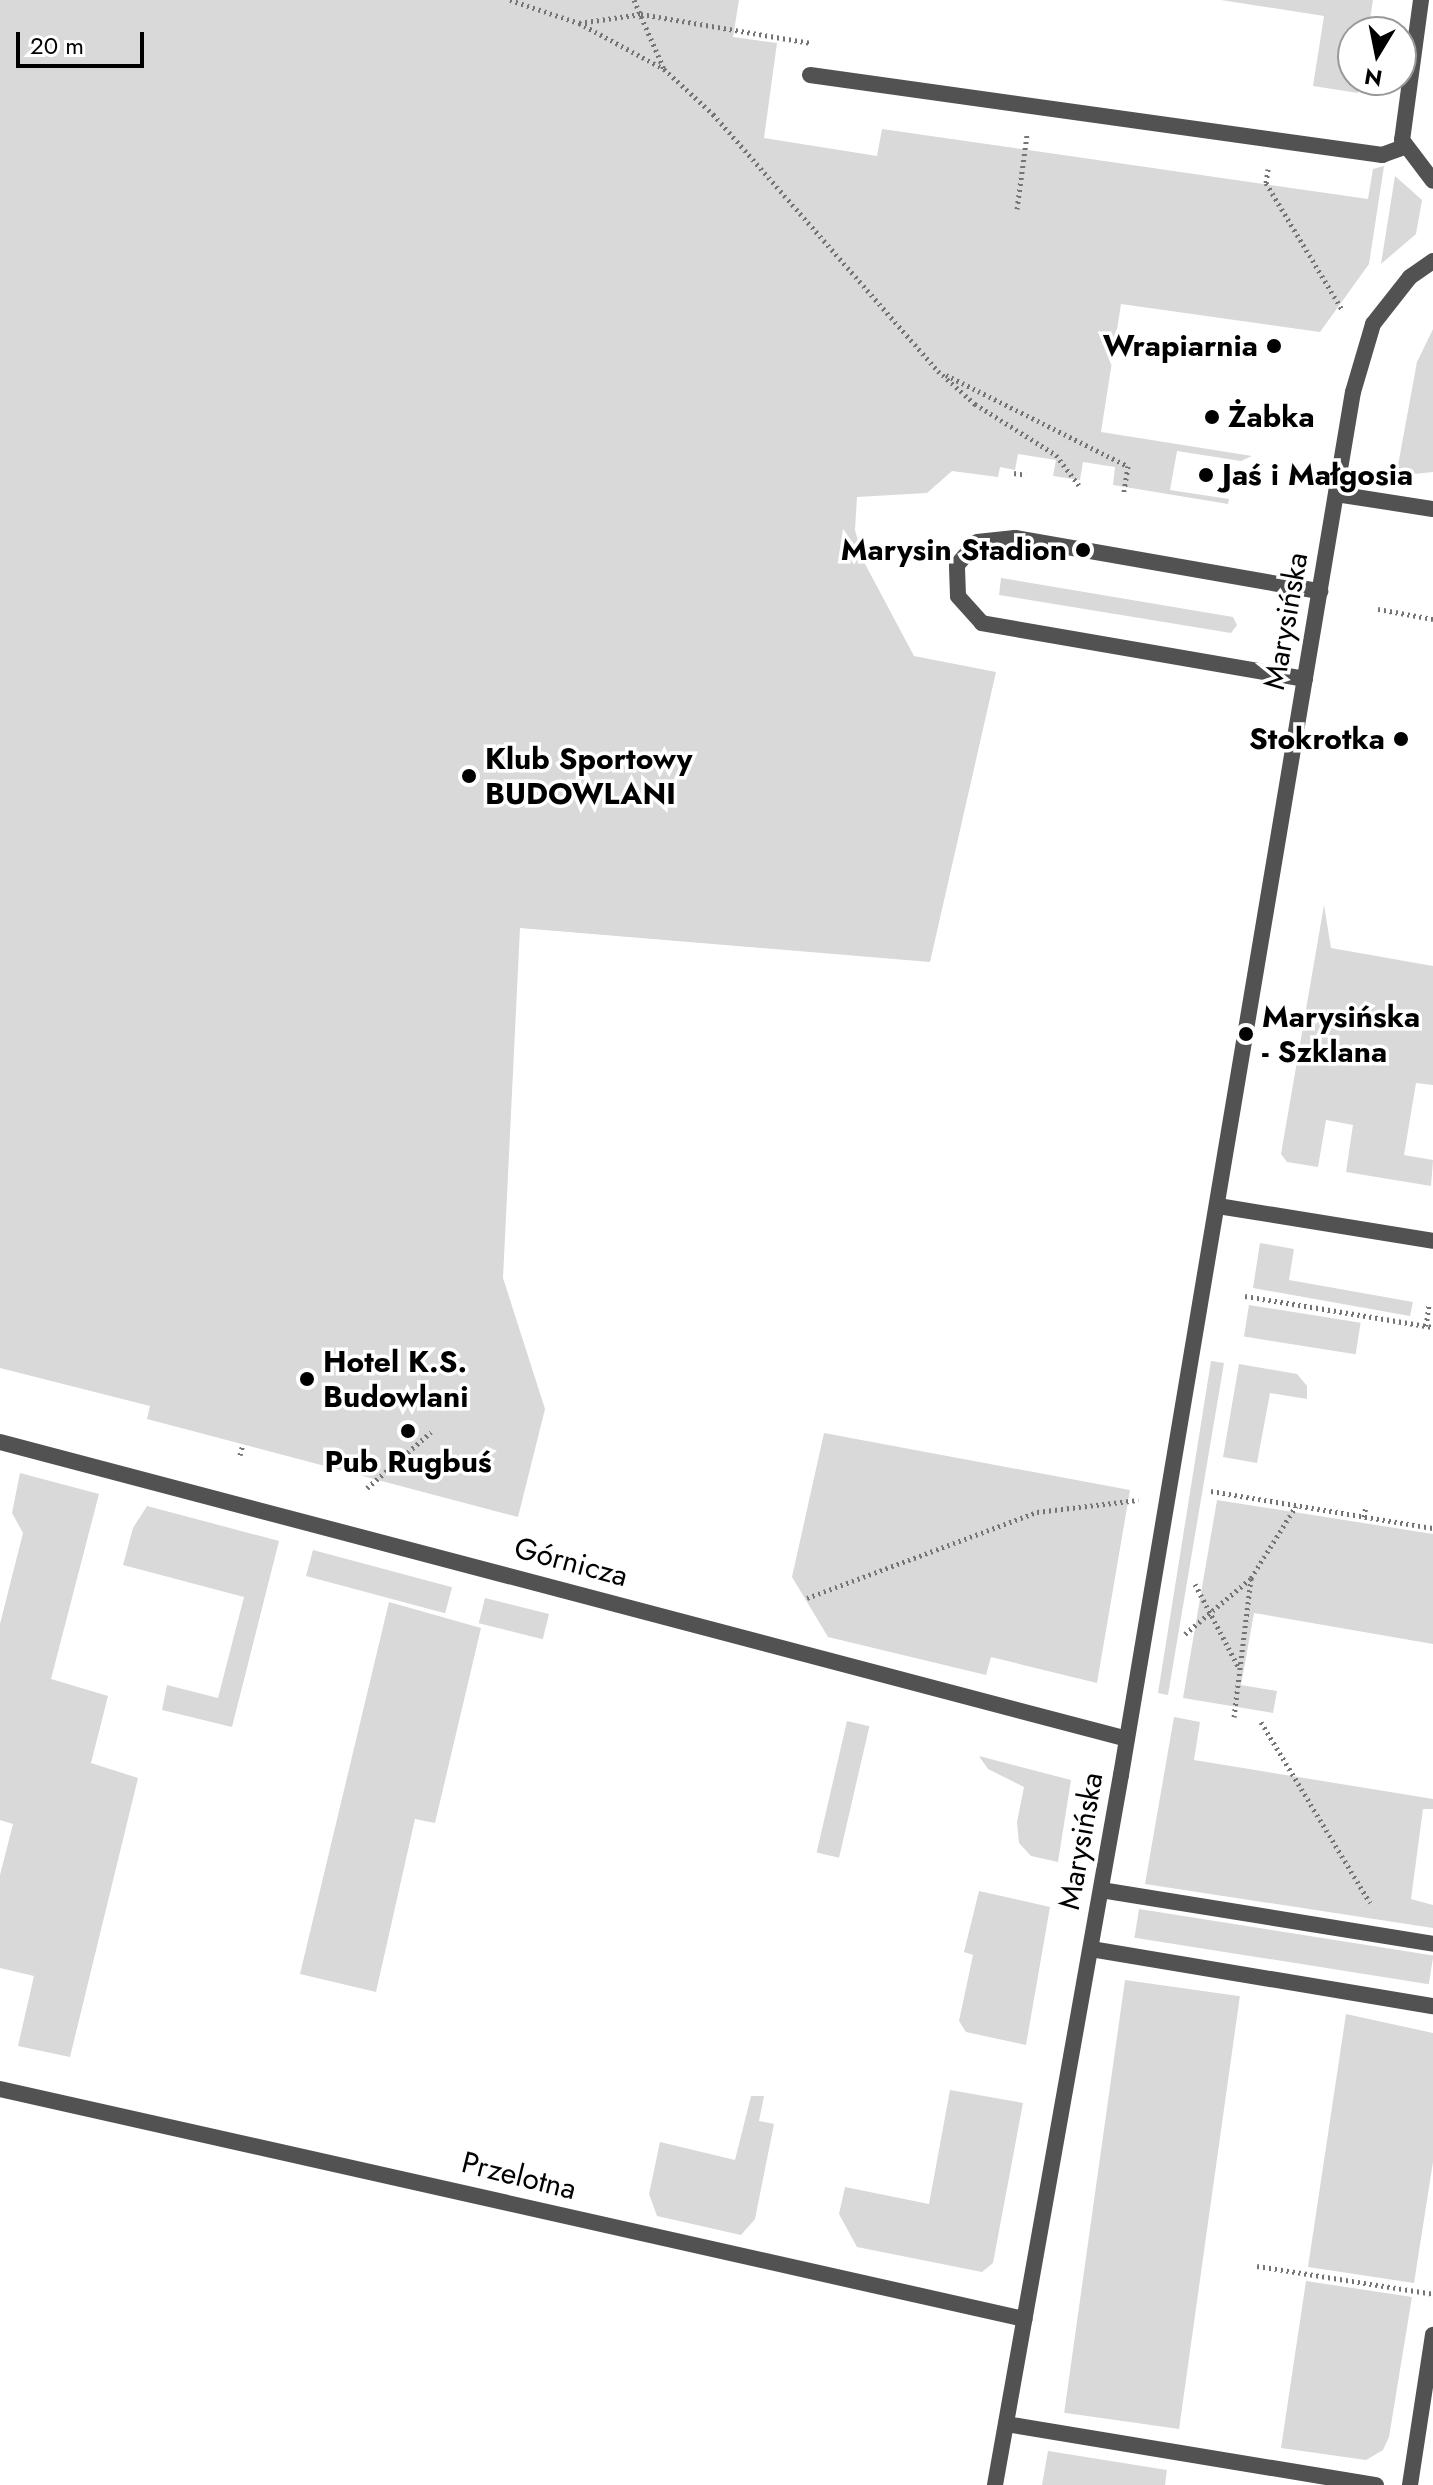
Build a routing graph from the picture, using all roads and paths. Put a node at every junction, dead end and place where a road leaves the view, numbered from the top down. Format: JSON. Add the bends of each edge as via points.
{"nodes":[{"id":1,"x":510,"y":0,"type":"edge"},
{"id":2,"x":634,"y":0,"type":"edge"},
{"id":3,"x":1421,"y":0,"type":"edge"},
{"id":4,"x":641,"y":14,"type":"junction"},
{"id":5,"x":579,"y":23,"type":"junction"},
{"id":6,"x":784,"y":40,"type":"dead end"},
{"id":7,"x":664,"y":69,"type":"junction"},
{"id":8,"x":810,"y":75,"type":"dead end"},
{"id":9,"x":1031,"y":108,"type":"junction"},
{"id":10,"x":1271,"y":140,"type":"junction"},
{"id":11,"x":1404,"y":147,"type":"junction"},
{"id":12,"x":1433,"y":181,"type":"edge"},
{"id":13,"x":1017,"y":209,"type":"dead end"},
{"id":14,"x":1433,"y":261,"type":"edge"},
{"id":15,"x":1343,"y":311,"type":"dead end"},
{"id":16,"x":938,"y":371,"type":"junction"},
{"id":17,"x":1014,"y":473,"type":"dead end"},
{"id":18,"x":1026,"y":475,"type":"dead end"},
{"id":19,"x":1079,"y":485,"type":"dead end"},
{"id":20,"x":1124,"y":492,"type":"dead end"},
{"id":21,"x":1336,"y":494,"type":"junction"},
{"id":22,"x":1433,"y":509,"type":"edge"},
{"id":23,"x":1320,"y":591,"type":"junction"},
{"id":24,"x":1378,"y":609,"type":"dead end"},
{"id":25,"x":1433,"y":619,"type":"edge"},
{"id":26,"x":1305,"y":679,"type":"junction"},
{"id":27,"x":1218,"y":1206,"type":"junction"},
{"id":28,"x":1433,"y":1241,"type":"edge"},
{"id":29,"x":1245,"y":1296,"type":"dead end"},
{"id":30,"x":1429,"y":1305,"type":"dead end"},
{"id":31,"x":1430,"y":1327,"type":"edge"},
{"id":32,"x":431,"y":1432,"type":"dead end"},
{"id":33,"x":0,"y":1442,"type":"edge"},
{"id":34,"x":243,"y":1444,"type":"dead end"},
{"id":35,"x":240,"y":1455,"type":"dead end"},
{"id":36,"x":367,"y":1488,"type":"dead end"},
{"id":37,"x":1211,"y":1491,"type":"dead end"},
{"id":38,"x":1166,"y":1496,"type":"junction"},
{"id":39,"x":1296,"y":1506,"type":"junction"},
{"id":40,"x":1366,"y":1506,"type":"dead end"},
{"id":41,"x":1430,"y":1516,"type":"dead end"},
{"id":42,"x":1364,"y":1517,"type":"junction"},
{"id":43,"x":1431,"y":1528,"type":"edge"},
{"id":44,"x":1251,"y":1578,"type":"junction"},
{"id":45,"x":1195,"y":1584,"type":"dead end"},
{"id":46,"x":807,"y":1598,"type":"dead end"},
{"id":47,"x":1211,"y":1615,"type":"junction"},
{"id":48,"x":1185,"y":1634,"type":"dead end"},
{"id":49,"x":1239,"y":1669,"type":"junction"},
{"id":50,"x":1234,"y":1717,"type":"dead end"},
{"id":51,"x":1261,"y":1722,"type":"dead end"},
{"id":52,"x":1127,"y":1739,"type":"junction"},
{"id":53,"x":1101,"y":1890,"type":"junction"},
{"id":54,"x":1392,"y":1938,"type":"junction"},
{"id":55,"x":1433,"y":1944,"type":"edge"},
{"id":56,"x":1091,"y":1949,"type":"junction"},
{"id":57,"x":1433,"y":2006,"type":"edge"},
{"id":58,"x":0,"y":2089,"type":"edge"},
{"id":59,"x":1257,"y":2266,"type":"dead end"},
{"id":60,"x":1433,"y":2294,"type":"edge"},
{"id":61,"x":1024,"y":2319,"type":"junction"},
{"id":62,"x":1433,"y":2335,"type":"edge"},
{"id":63,"x":1006,"y":2424,"type":"junction"},
{"id":64,"x":995,"y":2485,"type":"edge"},
{"id":65,"x":1376,"y":2485,"type":"edge"},
{"id":66,"x":1410,"y":2485,"type":"edge"}],
"edges":[{"from":1,"to":5,"type":"path"},
{"from":2,"to":4,"type":"path"},
{"from":3,"to":11,"type":"street","via":[[1401,130]]},
{"from":4,"to":5,"type":"path"},
{"from":4,"to":6,"type":"path"},
{"from":4,"to":7,"type":"path"},
{"from":5,"to":7,"type":"path"},
{"from":7,"to":16,"type":"path","via":[[806,216],[849,275]]},
{"from":8,"to":9,"type":"street"},
{"from":9,"to":10,"type":"street"},
{"from":9,"to":13,"type":"path"},
{"from":10,"to":11,"type":"street","via":[[1382,155]]},
{"from":10,"to":15,"type":"path","via":[[1266,183]]},
{"from":11,"to":12,"type":"street"},
{"from":14,"to":21,"type":"street","name":"Marysińska","via":[[1410,277],[1373,324],[1361,354]]},
{"from":16,"to":19,"type":"path","via":[[975,404],[1056,455]]},
{"from":16,"to":20,"type":"path","via":[[1128,466]]},
{"from":17,"to":18,"type":"path"},
{"from":21,"to":22,"type":"street"},
{"from":21,"to":23,"type":"street","name":"Marysińska"},
{"from":23,"to":26,"type":"street","name":"Marysińska"},
{"from":23,"to":26,"type":"street","via":[[1005,537],[977,542],[957,565],[958,596],[982,623]]},
{"from":24,"to":25,"type":"path"},
{"from":26,"to":27,"type":"street","name":"Marysińska"},
{"from":27,"to":28,"type":"street"},
{"from":27,"to":38,"type":"street","name":"Marysińska"},
{"from":29,"to":31,"type":"path","via":[[1393,1325]]},
{"from":30,"to":31,"type":"path"},
{"from":32,"to":36,"type":"path"},
{"from":33,"to":52,"type":"street","name":"Górnicza"},
{"from":34,"to":35,"type":"path"},
{"from":37,"to":39,"type":"path"},
{"from":38,"to":46,"type":"path","via":[[1037,1512]]},
{"from":38,"to":52,"type":"street","name":"Marysińska"},
{"from":39,"to":42,"type":"path"},
{"from":39,"to":44,"type":"path"},
{"from":40,"to":42,"type":"path"},
{"from":41,"to":43,"type":"path"},
{"from":42,"to":43,"type":"path"},
{"from":44,"to":47,"type":"path"},
{"from":44,"to":49,"type":"path"},
{"from":45,"to":47,"type":"path"},
{"from":47,"to":48,"type":"path"},
{"from":47,"to":49,"type":"path"},
{"from":49,"to":50,"type":"path"},
{"from":51,"to":54,"type":"path"},
{"from":52,"to":53,"type":"street","name":"Marysińska"},
{"from":53,"to":54,"type":"street"},
{"from":53,"to":56,"type":"street","name":"Marysińska"},
{"from":54,"to":55,"type":"street"},
{"from":56,"to":57,"type":"street"},
{"from":56,"to":61,"type":"street","name":"Marysińska"},
{"from":58,"to":61,"type":"street","name":"Przelotna"},
{"from":59,"to":60,"type":"path"},
{"from":61,"to":63,"type":"street","name":"Marysińska"},
{"from":62,"to":66,"type":"street"},
{"from":63,"to":64,"type":"street","name":"Marysińska"},
{"from":63,"to":65,"type":"street"}]}
